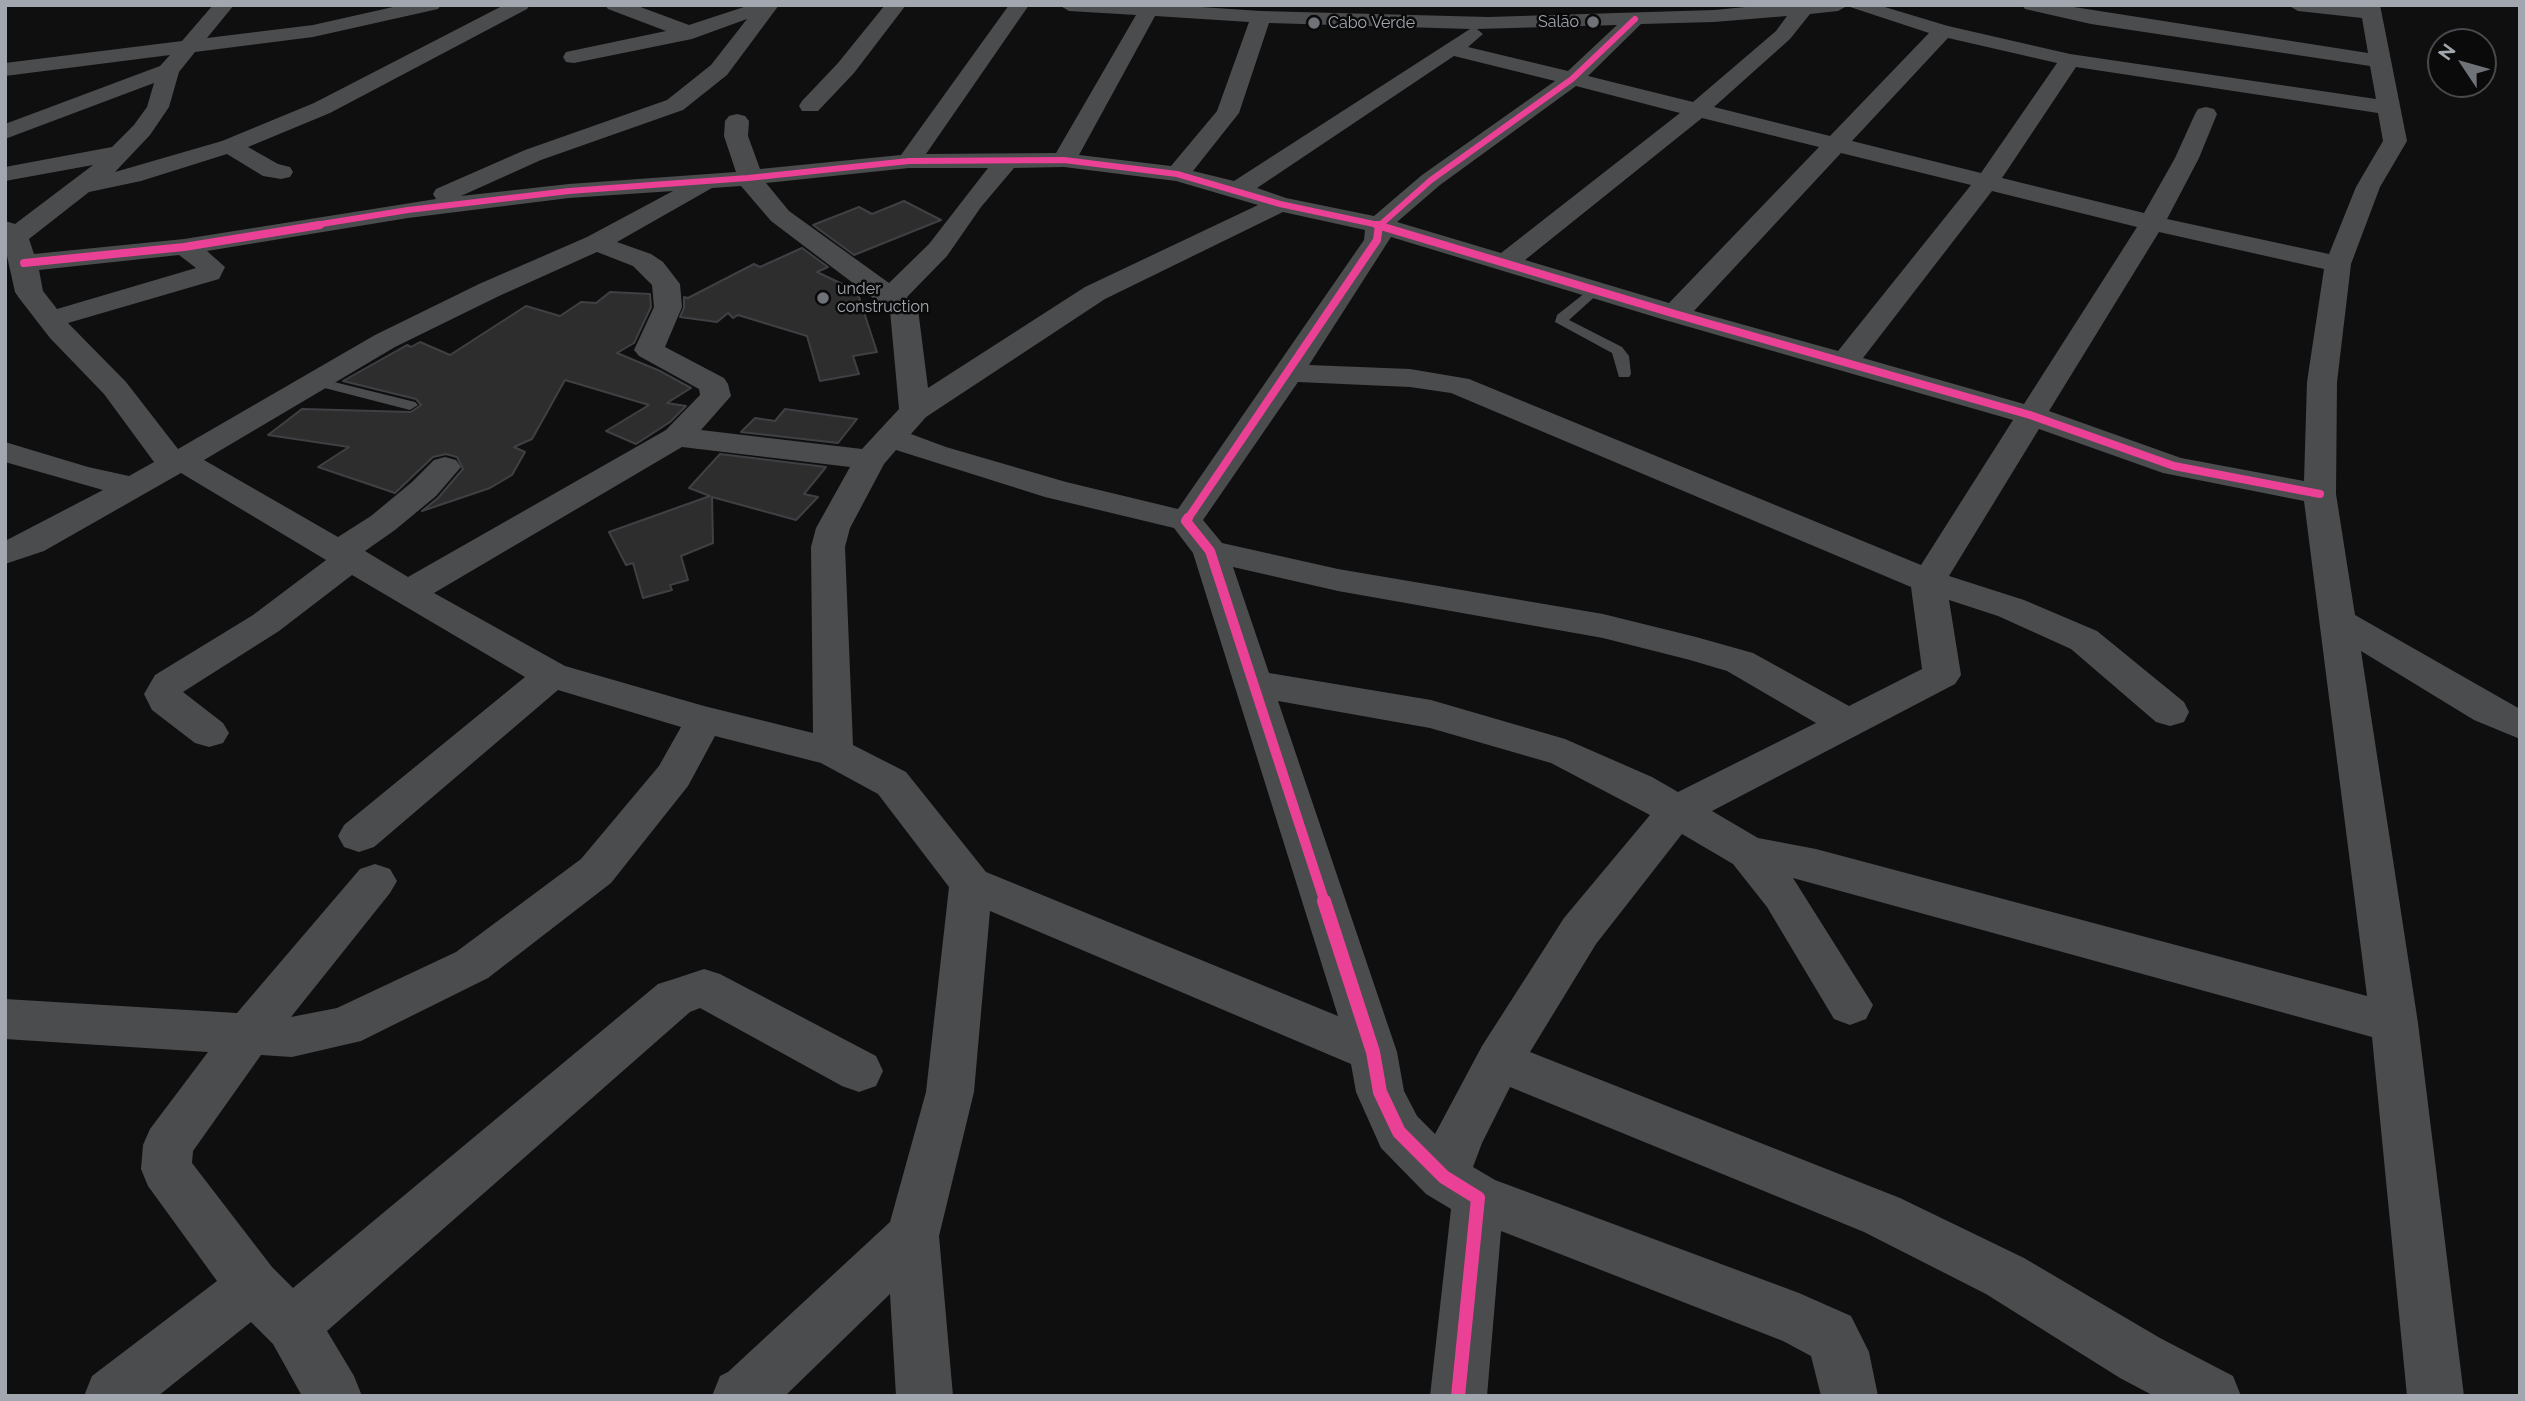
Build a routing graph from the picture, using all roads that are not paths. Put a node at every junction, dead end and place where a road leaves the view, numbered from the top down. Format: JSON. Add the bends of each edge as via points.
{"nodes":[{"id":1,"x":224,"y":5,"type":"edge"},
{"id":2,"x":430,"y":5,"type":"edge"},
{"id":3,"x":520,"y":5,"type":"edge"},
{"id":4,"x":615,"y":5,"type":"edge"},
{"id":5,"x":769,"y":5,"type":"edge"},
{"id":6,"x":896,"y":5,"type":"edge"},
{"id":7,"x":1019,"y":5,"type":"edge"},
{"id":8,"x":1069,"y":5,"type":"edge"},
{"id":9,"x":1839,"y":5,"type":"edge"},
{"id":10,"x":1856,"y":5,"type":"edge"},
{"id":11,"x":2032,"y":5,"type":"edge"},
{"id":12,"x":2298,"y":5,"type":"edge"},
{"id":13,"x":1803,"y":9,"type":"junction"},
{"id":14,"x":2370,"y":9,"type":"edge"},
{"id":15,"x":1149,"y":10,"type":"junction"},
{"id":16,"x":1486,"y":14,"type":"edge"},
{"id":17,"x":1261,"y":17,"type":"junction"},
{"id":18,"x":1635,"y":19,"type":"junction"},
{"id":19,"x":1943,"y":31,"type":"junction"},
{"id":20,"x":689,"y":32,"type":"junction"},
{"id":21,"x":737,"y":44,"type":"junction"},
{"id":22,"x":188,"y":48,"type":"junction"},
{"id":23,"x":1452,"y":49,"type":"junction"},
{"id":24,"x":574,"y":57,"type":"dead end"},
{"id":25,"x":2070,"y":60,"type":"junction"},
{"id":26,"x":2378,"y":61,"type":"junction"},
{"id":27,"x":5,"y":70,"type":"edge"},
{"id":28,"x":168,"y":71,"type":"junction"},
{"id":29,"x":1572,"y":79,"type":"junction"},
{"id":30,"x":810,"y":106,"type":"dead end"},
{"id":31,"x":2389,"y":108,"type":"junction"},
{"id":32,"x":1699,"y":109,"type":"junction"},
{"id":33,"x":2206,"y":114,"type":"dead end"},
{"id":34,"x":737,"y":121,"type":"dead end"},
{"id":35,"x":5,"y":132,"type":"edge"},
{"id":36,"x":1837,"y":143,"type":"junction"},
{"id":37,"x":230,"y":146,"type":"junction"},
{"id":38,"x":120,"y":153,"type":"junction"},
{"id":39,"x":1007,"y":159,"type":"junction"},
{"id":40,"x":1064,"y":160,"type":"junction"},
{"id":41,"x":909,"y":161,"type":"junction"},
{"id":42,"x":281,"y":172,"type":"dead end"},
{"id":43,"x":5,"y":174,"type":"edge"},
{"id":44,"x":1177,"y":174,"type":"junction"},
{"id":45,"x":748,"y":178,"type":"junction"},
{"id":46,"x":709,"y":180,"type":"junction"},
{"id":47,"x":1988,"y":180,"type":"junction"},
{"id":48,"x":78,"y":187,"type":"junction"},
{"id":49,"x":1238,"y":190,"type":"junction"},
{"id":50,"x":1280,"y":204,"type":"junction"},
{"id":51,"x":408,"y":210,"type":"junction"},
{"id":52,"x":2152,"y":223,"type":"junction"},
{"id":53,"x":1379,"y":225,"type":"junction"},
{"id":54,"x":15,"y":243,"type":"edge"},
{"id":55,"x":596,"y":243,"type":"junction"},
{"id":56,"x":184,"y":247,"type":"junction"},
{"id":57,"x":1507,"y":262,"type":"junction"},
{"id":58,"x":2338,"y":264,"type":"junction"},
{"id":59,"x":1595,"y":289,"type":"junction"},
{"id":60,"x":891,"y":297,"type":"junction"},
{"id":61,"x":17,"y":298,"type":"edge"},
{"id":62,"x":1675,"y":314,"type":"junction"},
{"id":63,"x":52,"y":319,"type":"junction"},
{"id":64,"x":1846,"y":361,"type":"junction"},
{"id":65,"x":1289,"y":373,"type":"junction"},
{"id":66,"x":1624,"y":374,"type":"dead end"},
{"id":67,"x":314,"y":381,"type":"junction"},
{"id":68,"x":411,"y":405,"type":"dead end"},
{"id":69,"x":2031,"y":415,"type":"junction"},
{"id":70,"x":892,"y":436,"type":"junction"},
{"id":71,"x":677,"y":437,"type":"junction"},
{"id":72,"x":5,"y":452,"type":"edge"},
{"id":73,"x":181,"y":460,"type":"junction"},
{"id":74,"x":445,"y":467,"type":"dead end"},
{"id":75,"x":132,"y":486,"type":"junction"},
{"id":76,"x":2320,"y":494,"type":"junction"},
{"id":77,"x":1198,"y":536,"type":"junction"},
{"id":78,"x":19,"y":548,"type":"edge"},
{"id":79,"x":346,"y":555,"type":"junction"},
{"id":80,"x":5,"y":573,"type":"edge"},
{"id":81,"x":1928,"y":581,"type":"junction"},
{"id":82,"x":409,"y":592,"type":"junction"},
{"id":83,"x":2339,"y":621,"type":"junction"},
{"id":84,"x":552,"y":675,"type":"junction"},
{"id":85,"x":1254,"y":684,"type":"junction"},
{"id":86,"x":2170,"y":712,"type":"dead end"},
{"id":87,"x":704,"y":720,"type":"junction"},
{"id":88,"x":1849,"y":724,"type":"junction"},
{"id":89,"x":2520,"y":724,"type":"edge"},
{"id":90,"x":209,"y":733,"type":"dead end"},
{"id":91,"x":833,"y":752,"type":"junction"},
{"id":92,"x":1677,"y":811,"type":"junction"},
{"id":93,"x":359,"y":836,"type":"dead end"},
{"id":94,"x":1748,"y":852,"type":"junction"},
{"id":95,"x":375,"y":881,"type":"dead end"},
{"id":96,"x":971,"y":884,"type":"junction"},
{"id":97,"x":1850,"y":1005,"type":"dead end"},
{"id":98,"x":5,"y":1019,"type":"edge"},
{"id":99,"x":2394,"y":1023,"type":"junction"},
{"id":100,"x":248,"y":1035,"type":"junction"},
{"id":101,"x":1373,"y":1052,"type":"junction"},
{"id":102,"x":1499,"y":1061,"type":"junction"},
{"id":103,"x":859,"y":1071,"type":"dead end"},
{"id":104,"x":1461,"y":1187,"type":"junction"},
{"id":105,"x":913,"y":1236,"type":"junction"},
{"id":106,"x":253,"y":1286,"type":"junction"},
{"id":107,"x":292,"y":1325,"type":"junction"},
{"id":108,"x":112,"y":1396,"type":"edge"},
{"id":109,"x":334,"y":1396,"type":"edge"},
{"id":110,"x":740,"y":1396,"type":"edge"},
{"id":111,"x":925,"y":1396,"type":"edge"},
{"id":112,"x":1458,"y":1396,"type":"edge"},
{"id":113,"x":1850,"y":1396,"type":"edge"},
{"id":114,"x":2213,"y":1396,"type":"edge"},
{"id":115,"x":2436,"y":1396,"type":"edge"}],
"edges":[{"from":1,"to":22,"type":"street"},
{"from":2,"to":22,"type":"street","via":[[324,29]]},
{"from":3,"to":37,"type":"street","via":[[322,108]]},
{"from":4,"to":20,"type":"street"},
{"from":5,"to":20,"type":"street"},
{"from":5,"to":21,"type":"street"},
{"from":6,"to":30,"type":"street"},
{"from":7,"to":41,"type":"street"},
{"from":8,"to":15,"type":"street"},
{"from":9,"to":13,"type":"street"},
{"from":10,"to":19,"type":"street"},
{"from":11,"to":26,"type":"street"},
{"from":12,"to":14,"type":"street"},
{"from":13,"to":18,"type":"street"},
{"from":13,"to":32,"type":"street","via":[[1783,34]]},
{"from":14,"to":26,"type":"street"},
{"from":15,"to":17,"type":"street"},
{"from":15,"to":40,"type":"street"},
{"from":16,"to":17,"type":"street"},
{"from":16,"to":18,"type":"street"},
{"from":16,"to":23,"type":"street"},
{"from":17,"to":44,"type":"street","via":[[1228,113]]},
{"from":18,"to":29,"type":"street"},
{"from":19,"to":25,"type":"street"},
{"from":19,"to":36,"type":"street"},
{"from":20,"to":21,"type":"street"},
{"from":20,"to":24,"type":"street"},
{"from":21,"to":51,"type":"street","via":[[719,70],[675,106],[533,155]]},
{"from":22,"to":27,"type":"street"},
{"from":22,"to":28,"type":"street"},
{"from":23,"to":29,"type":"street"},
{"from":23,"to":49,"type":"street"},
{"from":25,"to":31,"type":"street"},
{"from":25,"to":47,"type":"street"},
{"from":26,"to":31,"type":"street"},
{"from":28,"to":35,"type":"street"},
{"from":28,"to":38,"type":"street","via":[[159,107]]},
{"from":29,"to":32,"type":"street"},
{"from":29,"to":53,"type":"street","via":[[1431,180]]},
{"from":31,"to":58,"type":"street","via":[[2395,141],[2368,187]]},
{"from":32,"to":36,"type":"street"},
{"from":32,"to":57,"type":"street"},
{"from":33,"to":52,"type":"street"},
{"from":34,"to":45,"type":"street","via":[[736,136]]},
{"from":36,"to":47,"type":"street"},
{"from":36,"to":62,"type":"street"},
{"from":37,"to":42,"type":"street"},
{"from":37,"to":48,"type":"street"},
{"from":38,"to":43,"type":"street"},
{"from":38,"to":48,"type":"street"},
{"from":39,"to":40,"type":"street"},
{"from":39,"to":41,"type":"street"},
{"from":39,"to":60,"type":"street","via":[[938,250]]},
{"from":40,"to":44,"type":"street"},
{"from":41,"to":45,"type":"street"},
{"from":44,"to":49,"type":"street"},
{"from":45,"to":46,"type":"street"},
{"from":45,"to":60,"type":"street","via":[[780,216]]},
{"from":46,"to":51,"type":"street"},
{"from":46,"to":55,"type":"street"},
{"from":47,"to":52,"type":"street"},
{"from":47,"to":64,"type":"street"},
{"from":48,"to":54,"type":"street"},
{"from":49,"to":50,"type":"street"},
{"from":50,"to":53,"type":"street"},
{"from":50,"to":70,"type":"street","via":[[1095,293]]},
{"from":51,"to":56,"type":"street"},
{"from":52,"to":58,"type":"street"},
{"from":52,"to":69,"type":"street"},
{"from":53,"to":57,"type":"street"},
{"from":53,"to":65,"type":"street","via":[[1377,240]]},
{"from":54,"to":56,"type":"street"},
{"from":54,"to":61,"type":"street"},
{"from":55,"to":67,"type":"street","via":[[420,324]]},
{"from":55,"to":71,"type":"street","via":[[653,268],[666,284],[668,307],[649,350],[713,384],[716,396]]},
{"from":56,"to":63,"type":"street","via":[[212,267],[209,273]]},
{"from":57,"to":59,"type":"street"},
{"from":58,"to":76,"type":"street","via":[[2322,382]]},
{"from":59,"to":62,"type":"street"},
{"from":59,"to":66,"type":"lane","via":[[1562,322],[1617,350]]},
{"from":60,"to":70,"type":"street","via":[[907,319]]},
{"from":61,"to":63,"type":"street"},
{"from":62,"to":64,"type":"street"},
{"from":63,"to":73,"type":"street","via":[[116,388],[165,455]]},
{"from":64,"to":69,"type":"street"},
{"from":65,"to":77,"type":"street"},
{"from":65,"to":81,"type":"street","via":[[1410,378],[1458,385]]},
{"from":67,"to":68,"type":"lane"},
{"from":67,"to":73,"type":"street"},
{"from":69,"to":76,"type":"street","via":[[2174,466]]},
{"from":69,"to":81,"type":"street"},
{"from":70,"to":71,"type":"street"},
{"from":70,"to":77,"type":"street"},
{"from":70,"to":91,"type":"street","via":[[834,528],[828,547]]},
{"from":71,"to":82,"type":"street"},
{"from":72,"to":75,"type":"street"},
{"from":73,"to":75,"type":"street"},
{"from":73,"to":79,"type":"street"},
{"from":74,"to":79,"type":"street"},
{"from":75,"to":78,"type":"street"},
{"from":76,"to":83,"type":"street"},
{"from":77,"to":85,"type":"street"},
{"from":77,"to":88,"type":"street","via":[[1338,580],[1603,626],[1696,649],[1740,663]]},
{"from":78,"to":80,"type":"street"},
{"from":79,"to":82,"type":"street"},
{"from":79,"to":90,"type":"street","via":[[266,622],[168,684],[163,694],[166,701]]},
{"from":81,"to":86,"type":"street","via":[[2011,608],[2084,640]]},
{"from":81,"to":88,"type":"street","via":[[1942,675]]},
{"from":82,"to":84,"type":"street"},
{"from":83,"to":89,"type":"street","via":[[2488,710]]},
{"from":83,"to":99,"type":"street"},
{"from":84,"to":87,"type":"street"},
{"from":84,"to":93,"type":"street"},
{"from":85,"to":92,"type":"street","via":[[1431,714],[1565,754]]},
{"from":85,"to":101,"type":"street"},
{"from":87,"to":91,"type":"street"},
{"from":87,"to":100,"type":"street","via":[[674,776],[596,871],[472,965],[344,1027],[292,1037]]},
{"from":88,"to":92,"type":"street"},
{"from":91,"to":96,"type":"street","via":[[891,783]]},
{"from":92,"to":94,"type":"street"},
{"from":92,"to":102,"type":"street","via":[[1580,931]]},
{"from":94,"to":97,"type":"street","via":[[1782,895]]},
{"from":94,"to":99,"type":"street"},
{"from":95,"to":100,"type":"street"},
{"from":96,"to":101,"type":"street"},
{"from":96,"to":105,"type":"street","via":[[950,1092]]},
{"from":98,"to":100,"type":"street"},
{"from":99,"to":115,"type":"street"},
{"from":100,"to":106,"type":"street","via":[[168,1145],[166,1168]]},
{"from":101,"to":104,"type":"street","via":[[1380,1092],[1399,1132]]},
{"from":102,"to":104,"type":"street","via":[[1459,1137]]},
{"from":102,"to":114,"type":"street","via":[[1882,1216],[2005,1276]]},
{"from":103,"to":107,"type":"street","via":[[704,988],[674,998]]},
{"from":104,"to":112,"type":"street"},
{"from":104,"to":113,"type":"street","via":[[1830,1336],[1841,1352]]},
{"from":105,"to":110,"type":"street"},
{"from":105,"to":111,"type":"street"},
{"from":106,"to":107,"type":"street"},
{"from":106,"to":108,"type":"street"},
{"from":107,"to":109,"type":"street"}]}
